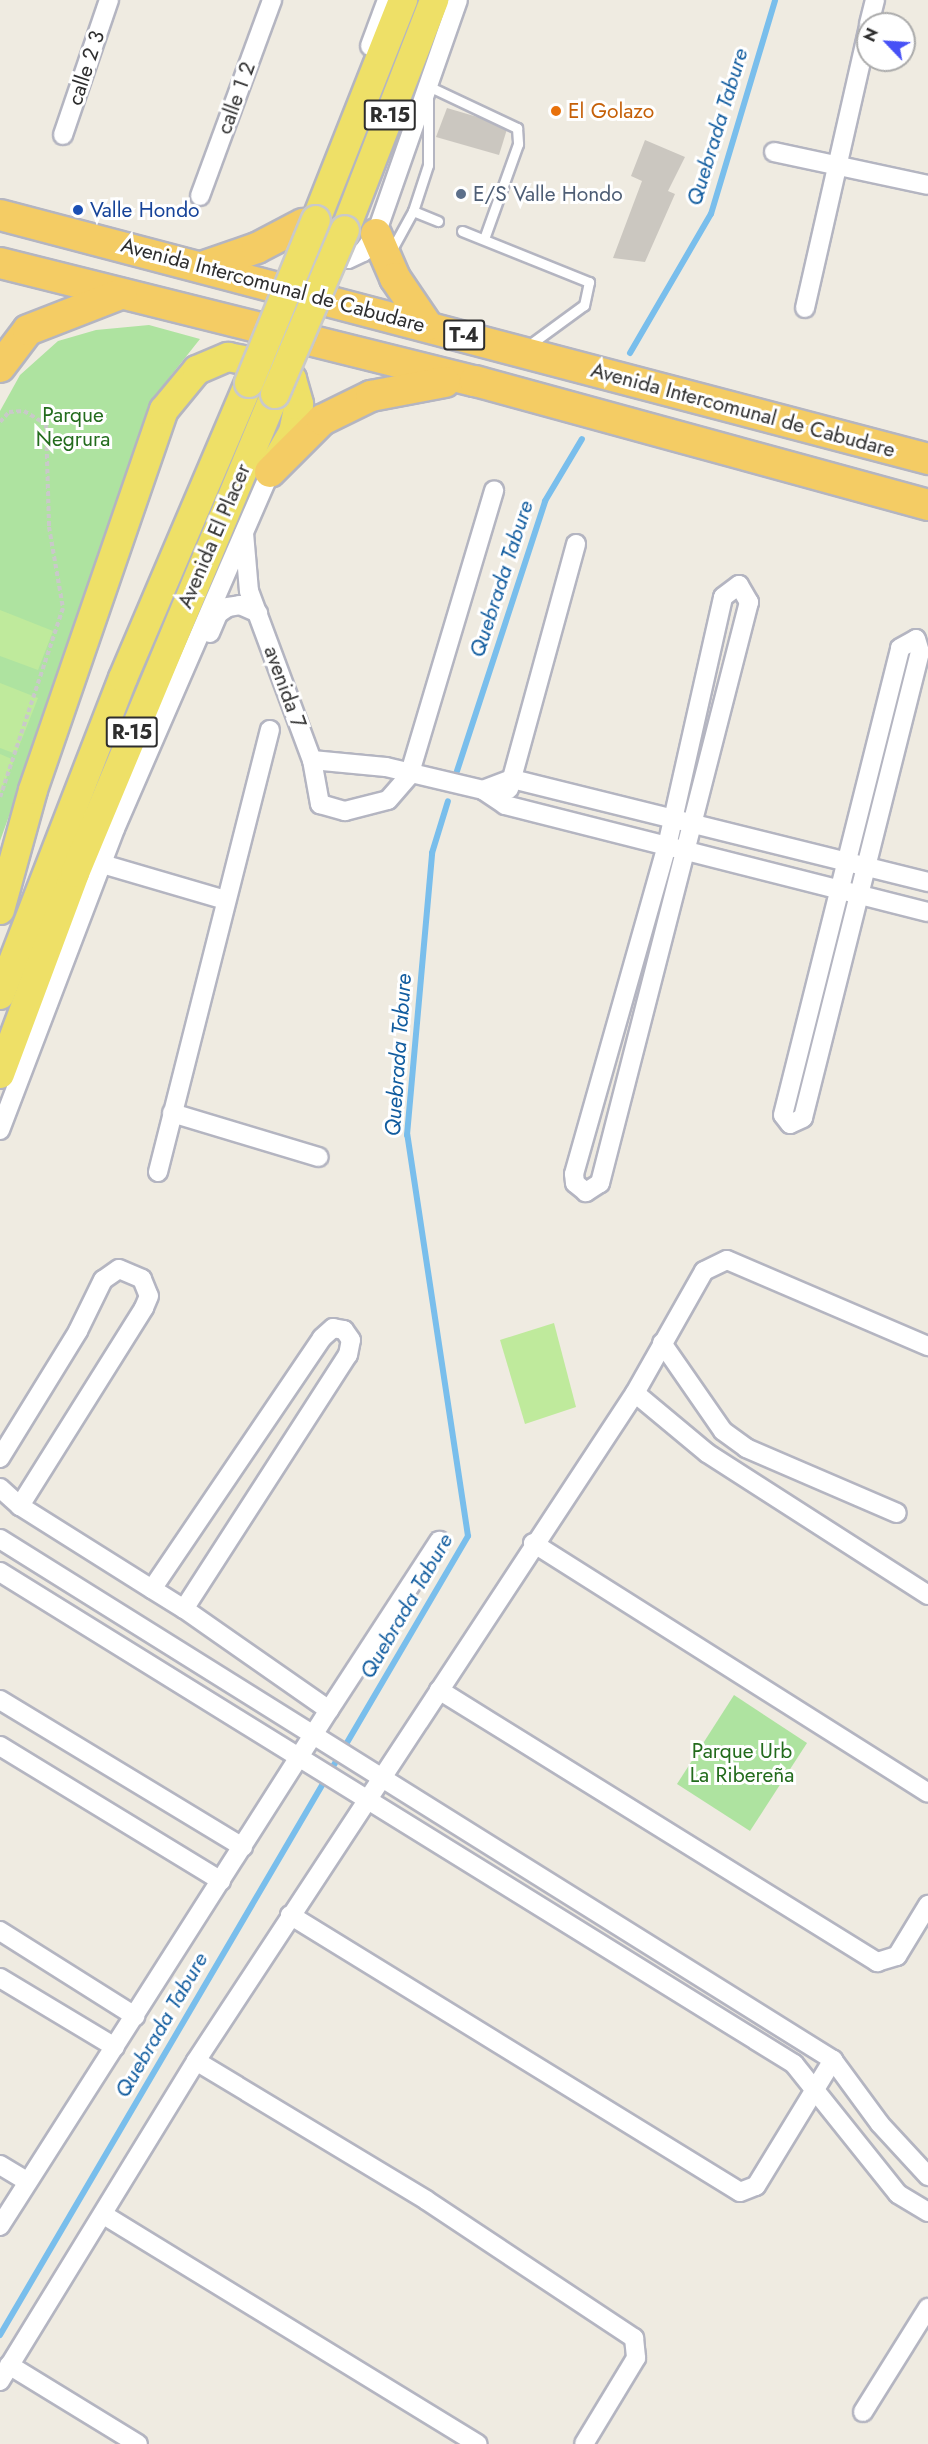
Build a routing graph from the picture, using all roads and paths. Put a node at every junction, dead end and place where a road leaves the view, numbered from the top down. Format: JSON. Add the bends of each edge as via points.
{"nodes":[{"id":1,"x":109,"y":0,"type":"edge"},
{"id":2,"x":272,"y":0,"type":"edge"},
{"id":3,"x":387,"y":0,"type":"edge"},
{"id":4,"x":403,"y":0,"type":"edge"},
{"id":5,"x":434,"y":0,"type":"edge"},
{"id":6,"x":458,"y":0,"type":"edge"},
{"id":7,"x":858,"y":72,"type":"edge"},
{"id":8,"x":426,"y":85,"type":"junction"},
{"id":9,"x":63,"y":135,"type":"dead end"},
{"id":10,"x":774,"y":152,"type":"dead end"},
{"id":11,"x":836,"y":162,"type":"junction"},
{"id":12,"x":928,"y":185,"type":"edge"},
{"id":13,"x":200,"y":196,"type":"dead end"},
{"id":14,"x":413,"y":211,"type":"junction"},
{"id":15,"x":0,"y":215,"type":"edge"},
{"id":16,"x":438,"y":221,"type":"dead end"},
{"id":17,"x":309,"y":222,"type":"junction"},
{"id":18,"x":462,"y":231,"type":"dead end"},
{"id":19,"x":484,"y":240,"type":"junction"},
{"id":20,"x":381,"y":247,"type":"junction"},
{"id":21,"x":0,"y":264,"type":"edge"},
{"id":22,"x":202,"y":267,"type":"junction"},
{"id":23,"x":121,"y":294,"type":"junction"},
{"id":24,"x":806,"y":308,"type":"dead end"},
{"id":25,"x":427,"y":326,"type":"junction"},
{"id":26,"x":519,"y":350,"type":"junction"},
{"id":27,"x":0,"y":367,"type":"edge"},
{"id":28,"x":475,"y":381,"type":"junction"},
{"id":29,"x":262,"y":388,"type":"junction"},
{"id":30,"x":0,"y":423,"type":"edge"},
{"id":31,"x":928,"y":459,"type":"edge"},
{"id":32,"x":270,"y":472,"type":"junction"},
{"id":33,"x":494,"y":490,"type":"dead end"},
{"id":34,"x":928,"y":505,"type":"edge"},
{"id":35,"x":244,"y":527,"type":"junction"},
{"id":36,"x":576,"y":544,"type":"dead end"},
{"id":37,"x":258,"y":613,"type":"junction"},
{"id":38,"x":177,"y":683,"type":"junction"},
{"id":39,"x":885,"y":710,"type":"junction"},
{"id":40,"x":904,"y":714,"type":"junction"},
{"id":41,"x":270,"y":730,"type":"dead end"},
{"id":42,"x":312,"y":760,"type":"junction"},
{"id":43,"x":409,"y":776,"type":"junction"},
{"id":44,"x":512,"y":779,"type":"junction"},
{"id":45,"x":33,"y":790,"type":"junction"},
{"id":46,"x":483,"y":790,"type":"junction"},
{"id":47,"x":0,"y":797,"type":"edge"},
{"id":48,"x":505,"y":805,"type":"junction"},
{"id":49,"x":681,"y":821,"type":"junction"},
{"id":50,"x":675,"y":848,"type":"junction"},
{"id":51,"x":102,"y":864,"type":"junction"},
{"id":52,"x":856,"y":864,"type":"junction"},
{"id":53,"x":0,"y":881,"type":"edge"},
{"id":54,"x":928,"y":882,"type":"edge"},
{"id":55,"x":850,"y":892,"type":"junction"},
{"id":56,"x":225,"y":900,"type":"junction"},
{"id":57,"x":0,"y":910,"type":"edge"},
{"id":58,"x":928,"y":912,"type":"edge"},
{"id":59,"x":0,"y":995,"type":"edge"},
{"id":60,"x":0,"y":1074,"type":"edge"},
{"id":61,"x":172,"y":1113,"type":"junction"},
{"id":62,"x":0,"y":1130,"type":"edge"},
{"id":63,"x":319,"y":1157,"type":"dead end"},
{"id":64,"x":158,"y":1172,"type":"dead end"},
{"id":65,"x":662,"y":1343,"type":"junction"},
{"id":66,"x":928,"y":1346,"type":"edge"},
{"id":67,"x":635,"y":1393,"type":"junction"},
{"id":68,"x":0,"y":1458,"type":"edge"},
{"id":69,"x":0,"y":1488,"type":"edge"},
{"id":70,"x":20,"y":1506,"type":"junction"},
{"id":71,"x":897,"y":1513,"type":"dead end"},
{"id":72,"x":0,"y":1539,"type":"edge"},
{"id":73,"x":439,"y":1540,"type":"dead end"},
{"id":74,"x":533,"y":1543,"type":"junction"},
{"id":75,"x":0,"y":1572,"type":"edge"},
{"id":76,"x":152,"y":1589,"type":"junction"},
{"id":77,"x":928,"y":1595,"type":"edge"},
{"id":78,"x":184,"y":1609,"type":"junction"},
{"id":79,"x":439,"y":1690,"type":"junction"},
{"id":80,"x":0,"y":1700,"type":"edge"},
{"id":81,"x":329,"y":1710,"type":"junction"},
{"id":82,"x":313,"y":1736,"type":"junction"},
{"id":83,"x":0,"y":1746,"type":"edge"},
{"id":84,"x":296,"y":1760,"type":"junction"},
{"id":85,"x":379,"y":1772,"type":"junction"},
{"id":86,"x":928,"y":1793,"type":"edge"},
{"id":87,"x":362,"y":1797,"type":"junction"},
{"id":88,"x":243,"y":1847,"type":"junction"},
{"id":89,"x":221,"y":1881,"type":"junction"},
{"id":90,"x":928,"y":1905,"type":"edge"},
{"id":91,"x":290,"y":1916,"type":"junction"},
{"id":92,"x":0,"y":1931,"type":"edge"},
{"id":93,"x":0,"y":1978,"type":"edge"},
{"id":94,"x":135,"y":2016,"type":"junction"},
{"id":95,"x":115,"y":2047,"type":"junction"},
{"id":96,"x":834,"y":2060,"type":"junction"},
{"id":97,"x":196,"y":2061,"type":"junction"},
{"id":98,"x":818,"y":2089,"type":"junction"},
{"id":99,"x":880,"y":2124,"type":"junction"},
{"id":100,"x":855,"y":2143,"type":"junction"},
{"id":101,"x":0,"y":2165,"type":"edge"},
{"id":102,"x":928,"y":2176,"type":"edge"},
{"id":103,"x":27,"y":2181,"type":"junction"},
{"id":104,"x":5,"y":2206,"type":"edge"},
{"id":105,"x":928,"y":2212,"type":"edge"},
{"id":106,"x":104,"y":2215,"type":"junction"},
{"id":107,"x":0,"y":2226,"type":"edge"},
{"id":108,"x":928,"y":2308,"type":"edge"},
{"id":109,"x":4,"y":2373,"type":"edge"},
{"id":110,"x":863,"y":2412,"type":"dead end"},
{"id":111,"x":138,"y":2444,"type":"edge"},
{"id":112,"x":477,"y":2444,"type":"edge"},
{"id":113,"x":584,"y":2444,"type":"edge"}],
"edges":[{"from":1,"to":9,"type":"street","name":"calle 2 3"},
{"from":2,"to":13,"type":"street","name":"calle 1 2"},
{"from":3,"to":17,"type":"street"},
{"from":4,"to":17,"type":"main road","name":"Avenida El Placer","number":"R-15"},
{"from":5,"to":29,"type":"main road","name":"Avenida El Placer","number":"R-15","bridge":true,"via":[[345,230]]},
{"from":6,"to":8,"type":"street"},
{"from":7,"to":11,"type":"street"},
{"from":8,"to":14,"type":"lane","via":[[432,141]]},
{"from":8,"to":19,"type":"lane","via":[[516,128],[518,144]]},
{"from":8,"to":20,"type":"street"},
{"from":10,"to":11,"type":"street"},
{"from":11,"to":12,"type":"street"},
{"from":11,"to":24,"type":"street"},
{"from":14,"to":16,"type":"lane"},
{"from":14,"to":20,"type":"lane"},
{"from":15,"to":22,"type":"highway","name":"Avenida Intercomunal de Cabudare","number":"T-4"},
{"from":17,"to":20,"type":"street","via":[[309,248],[327,259]]},
{"from":17,"to":22,"type":"highway","via":[[257,248]]},
{"from":17,"to":29,"type":"main road","name":"Avenida El Placer","number":"R-15","bridge":true},
{"from":18,"to":19,"type":"lane"},
{"from":19,"to":26,"type":"lane","via":[[586,279],[591,286],[572,318]]},
{"from":20,"to":25,"type":"highway"},
{"from":21,"to":23,"type":"highway","name":"Avenida Intercomunal de Cabudare","number":"T-4"},
{"from":22,"to":25,"type":"highway","name":"Avenida Intercomunal de Cabudare","number":"T-4"},
{"from":23,"to":27,"type":"highway","via":[[28,330]]},
{"from":23,"to":28,"type":"highway","name":"Avenida Intercomunal de Cabudare","number":"T-4"},
{"from":25,"to":26,"type":"highway","name":"Avenida Intercomunal de Cabudare","number":"T-4"},
{"from":26,"to":31,"type":"highway","name":"Avenida Intercomunal de Cabudare","number":"T-4"},
{"from":28,"to":32,"type":"highway","via":[[422,382],[371,396],[322,420]]},
{"from":28,"to":34,"type":"highway","name":"Avenida Intercomunal de Cabudare","number":"T-4"},
{"from":29,"to":59,"type":"main road","name":"Avenida El Placer","number":"R-15","via":[[123,678]]},
{"from":29,"to":60,"type":"main road","name":"Avenida El Placer","number":"R-15"},
{"from":30,"to":47,"type":"path","via":[[9,412],[24,411],[46,424],[49,527],[63,608]]},
{"from":32,"to":35,"type":"street"},
{"from":32,"to":45,"type":"main road","via":[[293,432],[299,404],[292,379],[269,365],[228,357],[197,370],[164,410]]},
{"from":33,"to":43,"type":"street"},
{"from":35,"to":37,"type":"street","name":"avenida 7","via":[[249,591]]},
{"from":35,"to":38,"type":"street"},
{"from":36,"to":44,"type":"street"},
{"from":37,"to":38,"type":"street","via":[[240,605],[218,614],[206,642]]},
{"from":37,"to":42,"type":"street","name":"avenida 7"},
{"from":38,"to":51,"type":"street"},
{"from":39,"to":40,"type":"street"},
{"from":39,"to":40,"type":"street","via":[[900,648],[916,639],[920,652]]},
{"from":39,"to":52,"type":"street"},
{"from":40,"to":52,"type":"street"},
{"from":41,"to":56,"type":"street"},
{"from":42,"to":43,"type":"street","via":[[386,767]]},
{"from":42,"to":43,"type":"street","name":"avenida 7","via":[[320,804],[334,812],[388,800]]},
{"from":43,"to":46,"type":"street"},
{"from":44,"to":46,"type":"street"},
{"from":44,"to":48,"type":"street"},
{"from":44,"to":49,"type":"street"},
{"from":45,"to":53,"type":"lane"},
{"from":45,"to":57,"type":"main road"},
{"from":46,"to":48,"type":"street"},
{"from":48,"to":50,"type":"street"},
{"from":49,"to":49,"type":"street","via":[[749,602],[739,585],[723,597]]},
{"from":49,"to":50,"type":"street"},
{"from":49,"to":52,"type":"street"},
{"from":50,"to":50,"type":"street","via":[[574,1174],[575,1183],[586,1192],[600,1183]]},
{"from":50,"to":55,"type":"street"},
{"from":51,"to":56,"type":"street"},
{"from":51,"to":62,"type":"street"},
{"from":52,"to":54,"type":"street"},
{"from":52,"to":55,"type":"street"},
{"from":55,"to":55,"type":"street","via":[[783,1115],[790,1124],[803,1118]]},
{"from":55,"to":58,"type":"street"},
{"from":56,"to":61,"type":"street"},
{"from":61,"to":63,"type":"street"},
{"from":61,"to":64,"type":"street"},
{"from":65,"to":66,"type":"street","via":[[704,1271],[728,1260]]},
{"from":65,"to":67,"type":"street"},
{"from":65,"to":71,"type":"street","via":[[723,1431],[746,1448]]},
{"from":67,"to":74,"type":"street"},
{"from":67,"to":77,"type":"street","via":[[707,1453]]},
{"from":68,"to":70,"type":"street","via":[[103,1280],[119,1269],[142,1279],[149,1296],[144,1308]]},
{"from":69,"to":70,"type":"street"},
{"from":70,"to":76,"type":"street"},
{"from":72,"to":82,"type":"street"},
{"from":73,"to":81,"type":"street"},
{"from":74,"to":79,"type":"street"},
{"from":74,"to":86,"type":"street"},
{"from":75,"to":84,"type":"street"},
{"from":76,"to":78,"type":"street"},
{"from":76,"to":78,"type":"street","via":[[322,1338],[333,1328],[344,1330],[351,1340],[348,1355]]},
{"from":78,"to":81,"type":"street"},
{"from":79,"to":85,"type":"street"},
{"from":79,"to":90,"type":"street","via":[[877,1962],[897,1956]]},
{"from":80,"to":88,"type":"street"},
{"from":81,"to":82,"type":"street"},
{"from":82,"to":84,"type":"street"},
{"from":82,"to":85,"type":"street"},
{"from":83,"to":89,"type":"street"},
{"from":84,"to":87,"type":"street"},
{"from":84,"to":88,"type":"street"},
{"from":85,"to":87,"type":"street"},
{"from":85,"to":96,"type":"street"},
{"from":87,"to":91,"type":"street"},
{"from":87,"to":98,"type":"street","via":[[794,2064]]},
{"from":88,"to":89,"type":"street"},
{"from":89,"to":94,"type":"street"},
{"from":91,"to":97,"type":"street"},
{"from":91,"to":98,"type":"street","via":[[740,2192],[756,2186]]},
{"from":92,"to":94,"type":"street"},
{"from":93,"to":95,"type":"street"},
{"from":94,"to":95,"type":"street"},
{"from":95,"to":103,"type":"street"},
{"from":96,"to":98,"type":"street"},
{"from":96,"to":99,"type":"street"},
{"from":97,"to":106,"type":"street"},
{"from":97,"to":113,"type":"street","via":[[426,2200],[634,2338],[636,2358]]},
{"from":98,"to":100,"type":"street"},
{"from":99,"to":100,"type":"street"},
{"from":99,"to":102,"type":"street"},
{"from":100,"to":105,"type":"street","via":[[898,2194]]},
{"from":101,"to":103,"type":"street"},
{"from":103,"to":104,"type":"street"},
{"from":104,"to":107,"type":"street"},
{"from":106,"to":109,"type":"street"},
{"from":106,"to":112,"type":"street"},
{"from":108,"to":110,"type":"street"},
{"from":109,"to":111,"type":"street"}]}
